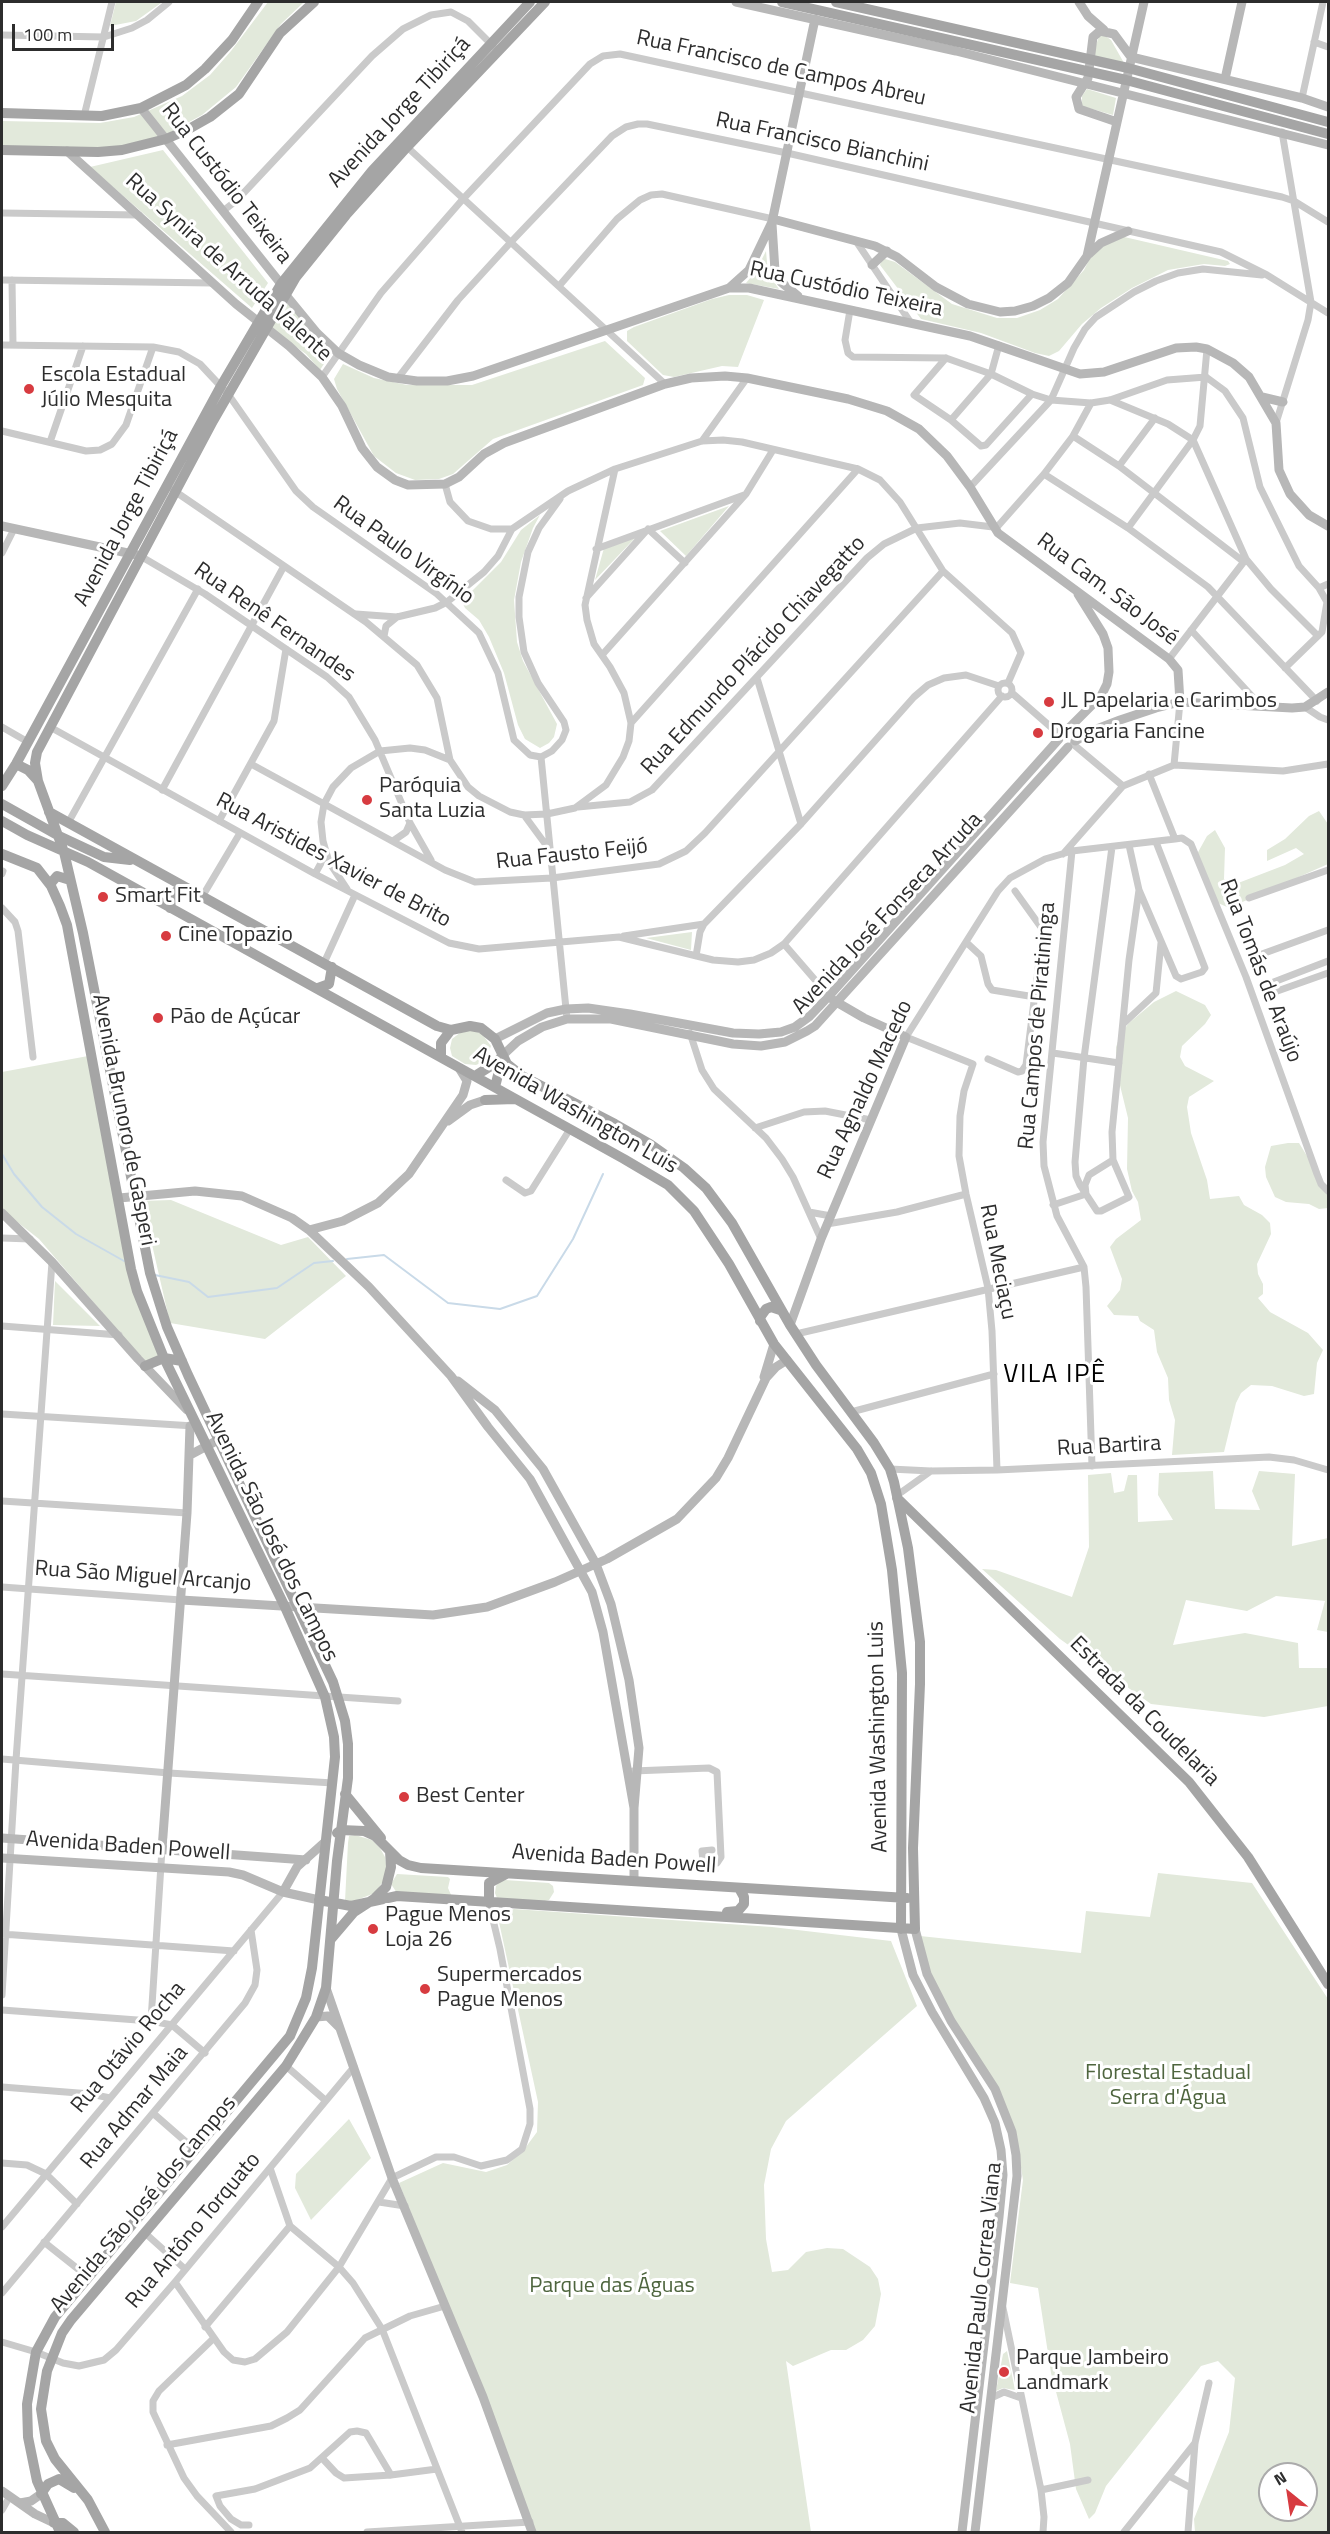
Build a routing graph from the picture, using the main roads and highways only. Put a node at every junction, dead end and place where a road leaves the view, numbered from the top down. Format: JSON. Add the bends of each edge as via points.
{"nodes":[{"id":1,"x":258,"y":2,"type":"edge"},
{"id":2,"x":314,"y":2,"type":"edge"},
{"id":3,"x":530,"y":2,"type":"edge"},
{"id":4,"x":545,"y":2,"type":"edge"},
{"id":5,"x":782,"y":2,"type":"edge"},
{"id":6,"x":836,"y":2,"type":"edge"},
{"id":7,"x":494,"y":47,"type":"junction"},
{"id":8,"x":1128,"y":68,"type":"junction"},
{"id":9,"x":2,"y":113,"type":"edge"},
{"id":10,"x":1329,"y":122,"type":"edge"},
{"id":11,"x":1329,"y":134,"type":"edge"},
{"id":12,"x":2,"y":150,"type":"edge"},
{"id":13,"x":136,"y":555,"type":"junction"},
{"id":14,"x":16,"y":764,"type":"junction"},
{"id":15,"x":38,"y":781,"type":"junction"},
{"id":16,"x":2,"y":786,"type":"edge"},
{"id":17,"x":2,"y":804,"type":"edge"},
{"id":18,"x":49,"y":812,"type":"junction"},
{"id":19,"x":2,"y":821,"type":"edge"},
{"id":20,"x":46,"y":829,"type":"junction"},
{"id":21,"x":58,"y":836,"type":"junction"},
{"id":22,"x":64,"y":852,"type":"junction"},
{"id":23,"x":2,"y":854,"type":"edge"},
{"id":24,"x":133,"y":860,"type":"junction"},
{"id":25,"x":88,"y":861,"type":"junction"},
{"id":26,"x":70,"y":879,"type":"junction"},
{"id":27,"x":51,"y":886,"type":"junction"},
{"id":28,"x":182,"y":887,"type":"junction"},
{"id":29,"x":170,"y":908,"type":"junction"},
{"id":30,"x":328,"y":965,"type":"junction"},
{"id":31,"x":318,"y":988,"type":"junction"},
{"id":32,"x":451,"y":1030,"type":"junction"},
{"id":33,"x":503,"y":1055,"type":"junction"},
{"id":34,"x":441,"y":1057,"type":"junction"},
{"id":35,"x":475,"y":1076,"type":"junction"},
{"id":36,"x":495,"y":1087,"type":"junction"},
{"id":37,"x":516,"y":1099,"type":"junction"},
{"id":38,"x":485,"y":1100,"type":"road end"},
{"id":39,"x":780,"y":1310,"type":"junction"},
{"id":40,"x":760,"y":1322,"type":"junction"},
{"id":41,"x":164,"y":1358,"type":"junction"},
{"id":42,"x":182,"y":1361,"type":"junction"},
{"id":43,"x":145,"y":1366,"type":"road end"},
{"id":44,"x":191,"y":1414,"type":"joint"},
{"id":45,"x":208,"y":1419,"type":"joint"},
{"id":46,"x":871,"y":1473,"type":"junction"},
{"id":47,"x":897,"y":1497,"type":"junction"},
{"id":48,"x":920,"y":1521,"type":"junction"},
{"id":49,"x":902,"y":1522,"type":"junction"},
{"id":50,"x":345,"y":1794,"type":"junction"},
{"id":51,"x":341,"y":1830,"type":"junction"},
{"id":52,"x":326,"y":1841,"type":"junction"},
{"id":53,"x":390,"y":1851,"type":"junction"},
{"id":54,"x":509,"y":1873,"type":"junction"},
{"id":55,"x":739,"y":1888,"type":"junction"},
{"id":56,"x":901,"y":1898,"type":"junction"},
{"id":57,"x":916,"y":1899,"type":"junction"},
{"id":58,"x":320,"y":1900,"type":"junction"},
{"id":59,"x":333,"y":1902,"type":"junction"},
{"id":60,"x":489,"y":1903,"type":"junction"},
{"id":61,"x":366,"y":1904,"type":"junction"},
{"id":62,"x":679,"y":1914,"type":"junction"},
{"id":63,"x":901,"y":1929,"type":"junction"},
{"id":64,"x":331,"y":1939,"type":"junction"},
{"id":65,"x":1329,"y":1984,"type":"edge"},
{"id":66,"x":254,"y":2080,"type":"junction"},
{"id":67,"x":264,"y":2091,"type":"junction"},
{"id":68,"x":240,"y":2097,"type":"junction"},
{"id":69,"x":251,"y":2107,"type":"junction"},
{"id":70,"x":41,"y":2494,"type":"junction"},
{"id":71,"x":88,"y":2500,"type":"junction"},
{"id":72,"x":57,"y":2528,"type":"edge"},
{"id":73,"x":74,"y":2532,"type":"edge"},
{"id":74,"x":105,"y":2532,"type":"edge"}],
"edges":[{"from":1,"to":9,"type":"main road","via":[[232,40],[205,69],[178,89],[141,108],[102,116]]},
{"from":2,"to":12,"type":"main road","via":[[280,33],[239,94],[210,117],[166,139],[122,150]]},
{"from":3,"to":7,"type":"main road","name":"Avenida Jorge Tibiriçá"},
{"from":4,"to":7,"type":"main road","name":"Avenida Jorge Tibiriçá"},
{"from":5,"to":8,"type":"main road","via":[[1090,72]]},
{"from":6,"to":8,"type":"main road"},
{"from":7,"to":13,"type":"main road","name":"Avenida Jorge Tibiriçá","via":[[403,144],[283,289]]},
{"from":8,"to":10,"type":"main road"},
{"from":8,"to":11,"type":"main road"},
{"from":13,"to":14,"type":"main road","name":"Avenida Jorge Tibiriçá"},
{"from":13,"to":15,"type":"main road","name":"Avenida Jorge Tibiriçá","via":[[37,752]]},
{"from":14,"to":15,"type":"main road"},
{"from":14,"to":16,"type":"main road","name":"Avenida Jorge Tibiriçá"},
{"from":15,"to":18,"type":"main road","name":"Avenida Brunoro de Gasperi"},
{"from":17,"to":20,"type":"main road","name":"Avenida Washington Luis"},
{"from":18,"to":21,"type":"main road","name":"Avenida Brunoro de Gasperi"},
{"from":18,"to":24,"type":"main road"},
{"from":19,"to":20,"type":"main road","via":[[39,837]]},
{"from":19,"to":22,"type":"main road","name":"Avenida Washington Luis"},
{"from":20,"to":21,"type":"main road","name":"Avenida Washington Luis"},
{"from":21,"to":22,"type":"main road","name":"Avenida Brunoro de Gasperi"},
{"from":21,"to":24,"type":"main road","name":"Avenida Washington Luis","via":[[104,857]]},
{"from":22,"to":25,"type":"main road","name":"Avenida Washington Luis"},
{"from":22,"to":26,"type":"main road","name":"Avenida Brunoro de Gasperi"},
{"from":23,"to":27,"type":"main road","name":"Avenida Brunoro de Gasperi","via":[[32,865]]},
{"from":24,"to":28,"type":"main road","name":"Avenida Washington Luis"},
{"from":25,"to":26,"type":"main road","via":[[75,868]]},
{"from":25,"to":29,"type":"main road","name":"Avenida Washington Luis"},
{"from":26,"to":27,"type":"main road","via":[[57,876]]},
{"from":26,"to":42,"type":"main road","name":"Avenida Brunoro de Gasperi","via":[[150,1273]]},
{"from":27,"to":41,"type":"main road","name":"Avenida Brunoro de Gasperi","via":[[66,925],[131,1269]]},
{"from":28,"to":29,"type":"main road","via":[[172,895]]},
{"from":28,"to":30,"type":"main road","name":"Avenida Washington Luis"},
{"from":29,"to":31,"type":"main road","name":"Avenida Washington Luis"},
{"from":30,"to":31,"type":"main road","via":[[328,984]]},
{"from":30,"to":32,"type":"main road","name":"Avenida Washington Luis","via":[[436,1026]]},
{"from":31,"to":34,"type":"main road","name":"Avenida Washington Luis"},
{"from":32,"to":33,"type":"main road","name":"Avenida Washington Luis","via":[[481,1028],[495,1040]]},
{"from":32,"to":34,"type":"main road","via":[[441,1043]]},
{"from":33,"to":35,"type":"main road"},
{"from":33,"to":36,"type":"main road"},
{"from":33,"to":39,"type":"main road","name":"Avenida Washington Luis","via":[[507,1064],[522,1076],[650,1144],[699,1180],[740,1235]]},
{"from":34,"to":35,"type":"main road","name":"Avenida Washington Luis"},
{"from":35,"to":36,"type":"main road","name":"Avenida Washington Luis"},
{"from":36,"to":37,"type":"main road","name":"Avenida Washington Luis"},
{"from":37,"to":38,"type":"main road"},
{"from":37,"to":40,"type":"main road","name":"Avenida Washington Luis","via":[[659,1179],[680,1195],[712,1237]]},
{"from":39,"to":40,"type":"main road","via":[[766,1309]]},
{"from":39,"to":47,"type":"main road","name":"Avenida Washington Luis","via":[[890,1469]]},
{"from":40,"to":46,"type":"main road","name":"Avenida Washington Luis","via":[[840,1425]]},
{"from":41,"to":42,"type":"main road"},
{"from":41,"to":43,"type":"main road"},
{"from":41,"to":44,"type":"main road","name":"Avenida Brunoro de Gasperi"},
{"from":42,"to":45,"type":"main road","name":"Avenida Brunoro de Gasperi"},
{"from":44,"to":52,"type":"main road","name":"Avenida São José dos Campos","via":[[193,1426],[207,1447],[325,1696],[334,1737]]},
{"from":45,"to":50,"type":"main road","name":"Avenida São José dos Campos","via":[[339,1698],[348,1744]]},
{"from":46,"to":47,"type":"main road","name":"Estrada da Coudelaria","via":[[884,1492]]},
{"from":46,"to":56,"type":"main road","name":"Avenida Washington Luis","via":[[886,1531],[902,1673]]},
{"from":47,"to":48,"type":"main road","name":"Estrada da Coudelaria"},
{"from":47,"to":49,"type":"main road","name":"Avenida Paulo Correa Viana"},
{"from":48,"to":49,"type":"main road","via":[[909,1517]]},
{"from":48,"to":65,"type":"main road","name":"Estrada da Coudelaria","via":[[1189,1782],[1242,1850]]},
{"from":49,"to":57,"type":"main road","name":"Avenida Paulo Correa Viana","via":[[920,1642],[913,1848]]},
{"from":50,"to":51,"type":"main road","name":"Avenida São José dos Campos"},
{"from":50,"to":53,"type":"main road"},
{"from":51,"to":52,"type":"main road"},
{"from":51,"to":53,"type":"main road","name":"Avenida Baden Powell","via":[[364,1831]]},
{"from":51,"to":59,"type":"main road","name":"Avenida São José dos Campos"},
{"from":52,"to":58,"type":"main road","name":"Avenida São José dos Campos"},
{"from":53,"to":54,"type":"main road","name":"Avenida Baden Powell","via":[[408,1865],[422,1868]]},
{"from":53,"to":61,"type":"main road","via":[[389,1880],[381,1893]]},
{"from":54,"to":55,"type":"main road","name":"Avenida Baden Powell"},
{"from":54,"to":60,"type":"main road","via":[[489,1883]]},
{"from":55,"to":56,"type":"main road","name":"Avenida Baden Powell"},
{"from":55,"to":62,"type":"main road","via":[[744,1901],[738,1911]]},
{"from":56,"to":57,"type":"main road","name":"Avenida Baden Powell"},
{"from":56,"to":63,"type":"main road","name":"Avenida Washington Luis"},
{"from":57,"to":63,"type":"main road","name":"Avenida Paulo Correa Viana","via":[[915,1929]]},
{"from":58,"to":59,"type":"main road"},
{"from":58,"to":66,"type":"main road","name":"Avenida São José dos Campos","via":[[312,1968],[300,2015],[290,2036]]},
{"from":59,"to":61,"type":"main road"},
{"from":59,"to":64,"type":"main road","name":"Avenida São José dos Campos"},
{"from":60,"to":61,"type":"main road","via":[[398,1896]]},
{"from":60,"to":62,"type":"main road"},
{"from":61,"to":64,"type":"main road"},
{"from":62,"to":63,"type":"main road"},
{"from":64,"to":67,"type":"main road","name":"Avenida São José dos Campos","via":[[326,1988],[316,2017],[286,2066]]},
{"from":66,"to":67,"type":"main road"},
{"from":66,"to":68,"type":"main road","name":"Avenida São José dos Campos"},
{"from":67,"to":69,"type":"main road","name":"Avenida São José dos Campos"},
{"from":68,"to":69,"type":"main road","via":[[247,2099]]},
{"from":68,"to":70,"type":"main road","name":"Avenida São José dos Campos","via":[[55,2317],[36,2352],[27,2415]]},
{"from":69,"to":71,"type":"main road","name":"Avenida São José dos Campos","via":[[62,2333],[42,2387],[41,2424],[55,2459]]},
{"from":70,"to":71,"type":"main road","via":[[48,2484],[59,2479]]},
{"from":70,"to":72,"type":"main road","name":"Avenida São José dos Campos"},
{"from":71,"to":74,"type":"main road","name":"Avenida São José dos Campos"},
{"from":72,"to":73,"type":"main road","via":[[63,2523]]}]}
